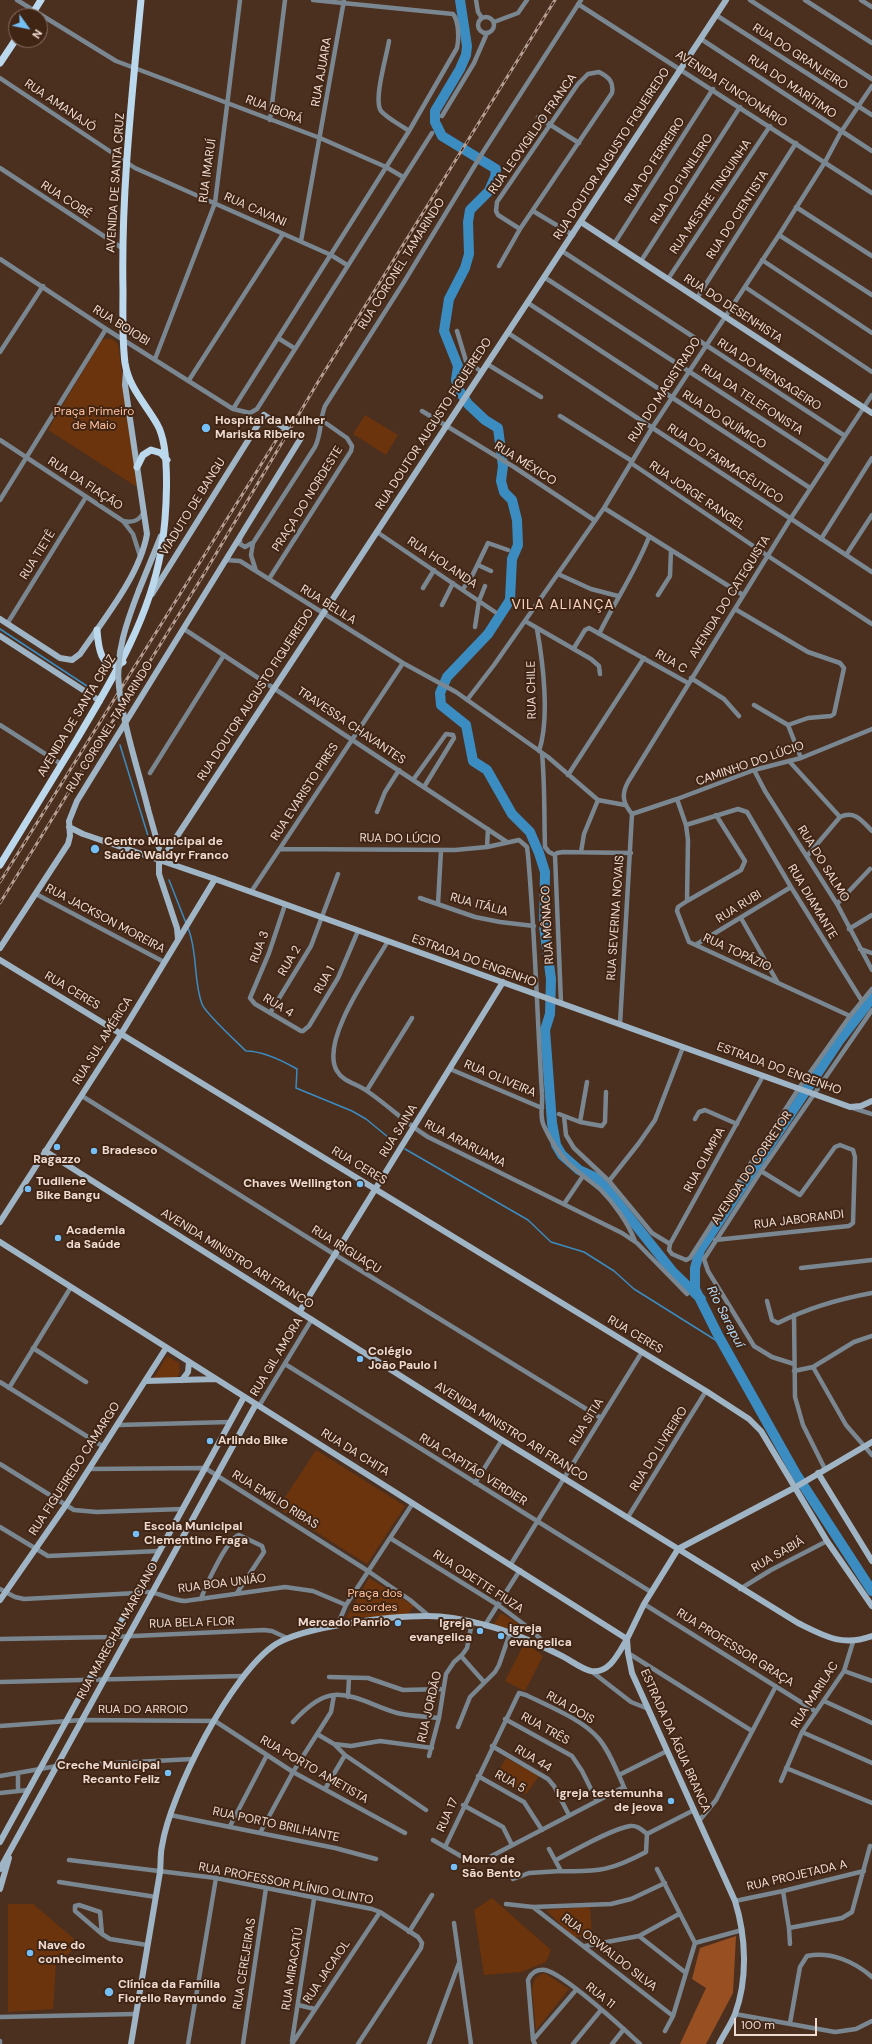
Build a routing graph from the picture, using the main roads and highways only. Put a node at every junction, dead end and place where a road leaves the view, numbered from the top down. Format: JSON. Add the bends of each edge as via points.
{"nodes":[{"id":1,"x":141,"y":0,"type":"edge"},
{"id":2,"x":10,"y":48,"type":"edge"},
{"id":3,"x":0,"y":63,"type":"edge"},
{"id":4,"x":167,"y":460,"type":"junction"},
{"id":5,"x":137,"y":466,"type":"road end"},
{"id":6,"x":97,"y":630,"type":"road end"},
{"id":7,"x":122,"y":662,"type":"junction"},
{"id":8,"x":0,"y":865,"type":"edge"}],
"edges":[{"from":1,"to":4,"type":"main road","name":"AVENIDA DE SANTA CRUZ","via":[[122,248],[124,341],[126,367],[135,391],[161,433]]},
{"from":2,"to":3,"type":"main road"},
{"from":4,"to":5,"type":"main road","via":[[161,453],[150,450],[142,455]]},
{"from":4,"to":7,"type":"main road","name":"AVENIDA DE SANTA CRUZ","via":[[164,530],[158,566]]},
{"from":6,"to":7,"type":"main road","via":[[98,650],[101,656],[111,664]]},
{"from":7,"to":8,"type":"main road","name":"AVENIDA DE SANTA CRUZ"}]}
